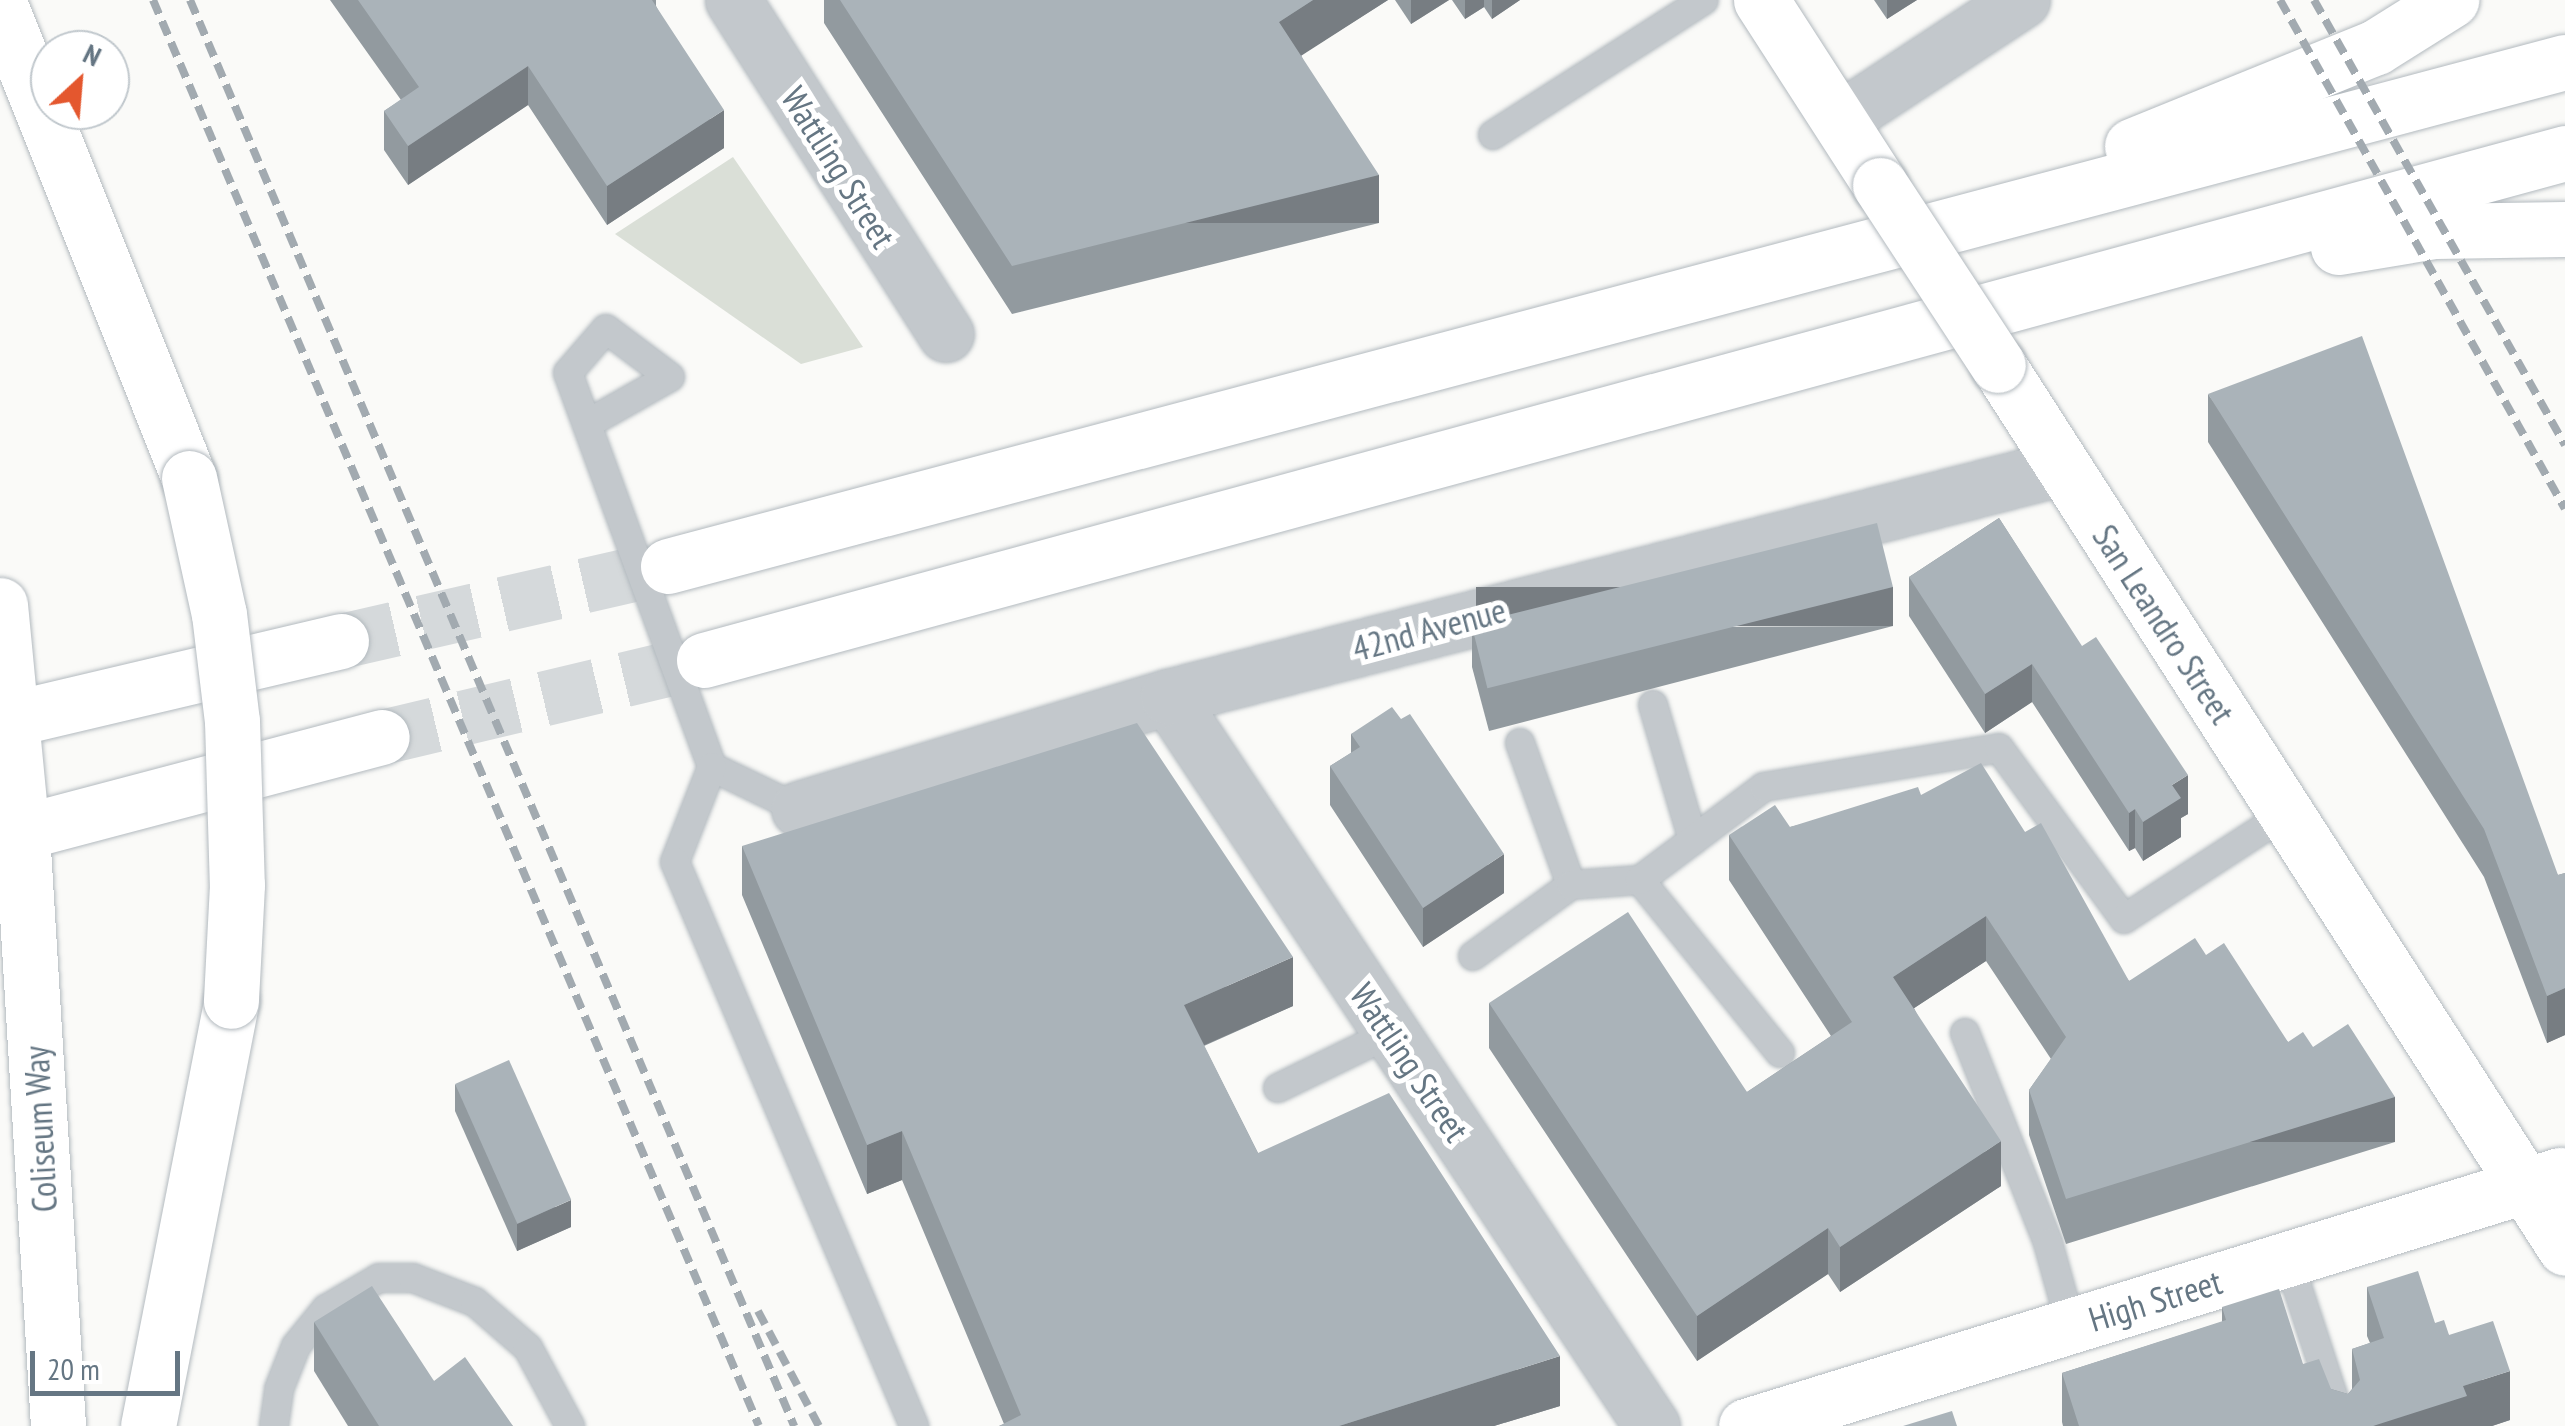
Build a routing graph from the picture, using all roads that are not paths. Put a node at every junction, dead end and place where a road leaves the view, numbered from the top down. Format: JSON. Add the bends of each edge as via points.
{"nodes":[{"id":1,"x":1704,"y":0,"type":"edge"},
{"id":2,"x":1761,"y":0,"type":"edge"},
{"id":3,"x":2022,"y":0,"type":"edge"},
{"id":4,"x":2451,"y":0,"type":"edge"},
{"id":5,"x":742,"y":3,"type":"edge"},
{"id":6,"x":0,"y":5,"type":"edge"},
{"id":7,"x":2565,"y":62,"type":"edge"},
{"id":8,"x":1839,"y":120,"type":"junction"},
{"id":9,"x":1493,"y":135,"type":"dead end"},
{"id":10,"x":2565,"y":153,"type":"edge"},
{"id":11,"x":2565,"y":228,"type":"edge"},
{"id":12,"x":1754,"y":276,"type":"junction"},
{"id":13,"x":946,"y":334,"type":"dead end"},
{"id":14,"x":1768,"y":368,"type":"junction"},
{"id":15,"x":587,"y":424,"type":"dead end"},
{"id":16,"x":2062,"y":466,"type":"junction"},
{"id":17,"x":668,"y":566,"type":"tunnel mouth"},
{"id":18,"x":0,"y":605,"type":"edge"},
{"id":19,"x":341,"y":641,"type":"tunnel mouth"},
{"id":20,"x":704,"y":660,"type":"tunnel mouth"},
{"id":21,"x":1168,"y":697,"type":"junction"},
{"id":22,"x":1653,"y":704,"type":"dead end"},
{"id":23,"x":15,"y":718,"type":"junction"},
{"id":24,"x":382,"y":738,"type":"tunnel mouth"},
{"id":25,"x":1520,"y":743,"type":"dead end"},
{"id":26,"x":712,"y":767,"type":"junction"},
{"id":27,"x":799,"y":809,"type":"joint"},
{"id":28,"x":2287,"y":813,"type":"junction"},
{"id":29,"x":22,"y":832,"type":"junction"},
{"id":30,"x":1693,"y":840,"type":"junction"},
{"id":31,"x":1640,"y":880,"type":"junction"},
{"id":32,"x":1571,"y":885,"type":"junction"},
{"id":33,"x":1473,"y":956,"type":"dead end"},
{"id":34,"x":1391,"y":1033,"type":"junction"},
{"id":35,"x":1965,"y":1033,"type":"dead end"},
{"id":36,"x":1780,"y":1053,"type":"dead end"},
{"id":37,"x":1278,"y":1088,"type":"dead end"},
{"id":38,"x":2547,"y":1180,"type":"edge"},
{"id":39,"x":2565,"y":1248,"type":"edge"},
{"id":40,"x":2288,"y":1259,"type":"junction"},
{"id":41,"x":2071,"y":1326,"type":"junction"},
{"id":42,"x":58,"y":1426,"type":"edge"},
{"id":43,"x":148,"y":1426,"type":"edge"},
{"id":44,"x":274,"y":1426,"type":"edge"},
{"id":45,"x":570,"y":1426,"type":"edge"},
{"id":46,"x":914,"y":1426,"type":"edge"},
{"id":47,"x":1652,"y":1426,"type":"edge"},
{"id":48,"x":1746,"y":1426,"type":"edge"},
{"id":49,"x":2343,"y":1426,"type":"edge"}],
"edges":[{"from":1,"to":9,"type":"lane"},
{"from":2,"to":8,"type":"main road","name":"San Leandro Street"},
{"from":3,"to":8,"type":"street"},
{"from":4,"to":12,"type":"main road","via":[[2376,47],[2174,132]]},
{"from":5,"to":13,"type":"street","name":"Wattling Street"},
{"from":6,"to":43,"type":"main road","bridge":true,"via":[[190,478],[219,614],[232,721],[237,885],[231,1001]]},
{"from":7,"to":12,"type":"main road"},
{"from":8,"to":16,"type":"main road","name":"San Leandro Street","bridge":true},
{"from":10,"to":14,"type":"main road"},
{"from":11,"to":14,"type":"main road","via":[[2501,226],[2371,240]]},
{"from":12,"to":17,"type":"main road"},
{"from":14,"to":20,"type":"main road"},
{"from":15,"to":26,"type":"lane"},
{"from":16,"to":21,"type":"street","name":"42nd Avenue"},
{"from":16,"to":28,"type":"main road","name":"San Leandro Street"},
{"from":18,"to":23,"type":"main road","name":"Coliseum Way"},
{"from":19,"to":23,"type":"main road"},
{"from":21,"to":27,"type":"street","name":"42nd Avenue"},
{"from":21,"to":34,"type":"street","name":"Wattling Street"},
{"from":22,"to":30,"type":"lane"},
{"from":23,"to":29,"type":"main road","name":"Coliseum Way"},
{"from":24,"to":29,"type":"main road"},
{"from":25,"to":32,"type":"lane"},
{"from":26,"to":27,"type":"lane"},
{"from":26,"to":46,"type":"lane","via":[[675,862]]},
{"from":28,"to":30,"type":"lane","via":[[2124,919],[1998,748],[1764,788]]},
{"from":28,"to":38,"type":"main road","name":"San Leandro Street"},
{"from":29,"to":42,"type":"main road","name":"Coliseum Way"},
{"from":30,"to":31,"type":"lane"},
{"from":31,"to":32,"type":"lane"},
{"from":31,"to":36,"type":"lane"},
{"from":32,"to":33,"type":"lane"},
{"from":34,"to":37,"type":"lane"},
{"from":34,"to":47,"type":"street","name":"Wattling Street"},
{"from":35,"to":41,"type":"lane","via":[[2048,1243]]},
{"from":38,"to":39,"type":"main road","name":"San Leandro Street"},
{"from":38,"to":40,"type":"main road","name":"High Street"},
{"from":40,"to":41,"type":"main road","name":"High Street"},
{"from":40,"to":49,"type":"lane"},
{"from":41,"to":48,"type":"main road","name":"High Street"},
{"from":44,"to":45,"type":"lane","via":[[296,1346],[326,1308],[379,1278],[413,1278],[476,1302],[528,1348]]}]}
